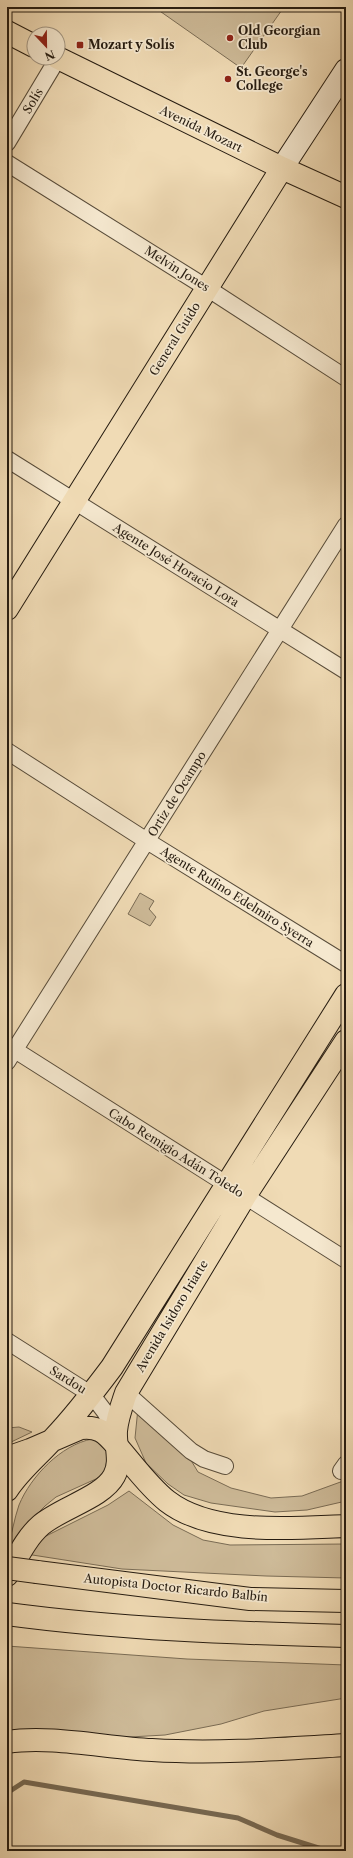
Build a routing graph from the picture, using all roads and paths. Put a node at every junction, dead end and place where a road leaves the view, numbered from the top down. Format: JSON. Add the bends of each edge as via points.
{"nodes":[{"id":1,"x":7,"y":32,"type":"edge"},
{"id":2,"x":26,"y":42,"type":"edge"},
{"id":3,"x":66,"y":62,"type":"edge"},
{"id":4,"x":53,"y":66,"type":"edge"},
{"id":5,"x":346,"y":70,"type":"edge"},
{"id":6,"x":7,"y":143,"type":"edge"},
{"id":7,"x":7,"y":163,"type":"edge"},
{"id":8,"x":282,"y":168,"type":"junction"},
{"id":9,"x":346,"y":197,"type":"edge"},
{"id":10,"x":207,"y":288,"type":"junction"},
{"id":11,"x":346,"y":378,"type":"edge"},
{"id":12,"x":7,"y":459,"type":"edge"},
{"id":13,"x":72,"y":502,"type":"junction"},
{"id":14,"x":346,"y":525,"type":"edge"},
{"id":15,"x":7,"y":609,"type":"edge"},
{"id":16,"x":280,"y":629,"type":"junction"},
{"id":17,"x":346,"y":671,"type":"edge"},
{"id":18,"x":7,"y":751,"type":"edge"},
{"id":19,"x":147,"y":841,"type":"junction"},
{"id":20,"x":346,"y":964,"type":"edge"},
{"id":21,"x":346,"y":995,"type":"edge"},
{"id":22,"x":346,"y":1041,"type":"edge"},
{"id":23,"x":10,"y":1052,"type":"edge"},
{"id":24,"x":227,"y":1185,"type":"junction"},
{"id":25,"x":245,"y":1196,"type":"junction"},
{"id":26,"x":346,"y":1260,"type":"edge"},
{"id":27,"x":7,"y":1342,"type":"edge"},
{"id":28,"x":112,"y":1367,"type":"junction"},
{"id":29,"x":130,"y":1387,"type":"junction"},
{"id":30,"x":92,"y":1395,"type":"junction"},
{"id":31,"x":116,"y":1438,"type":"junction"},
{"id":32,"x":54,"y":1439,"type":"junction"},
{"id":33,"x":7,"y":1458,"type":"edge"},
{"id":34,"x":225,"y":1466,"type":"dead end"},
{"id":35,"x":7,"y":1490,"type":"edge"},
{"id":36,"x":346,"y":1526,"type":"edge"},
{"id":37,"x":7,"y":1568,"type":"edge"},
{"id":38,"x":7,"y":1576,"type":"edge"},
{"id":39,"x":346,"y":1601,"type":"edge"},
{"id":40,"x":7,"y":1614,"type":"edge"},
{"id":41,"x":346,"y":1636,"type":"edge"},
{"id":42,"x":7,"y":1742,"type":"edge"},
{"id":43,"x":346,"y":1745,"type":"edge"}],
"edges":[{"from":1,"to":2,"type":"main road"},
{"from":3,"to":8,"type":"main road","name":"Avenida Mozart"},
{"from":4,"to":6,"type":"street","name":"Solís"},
{"from":5,"to":8,"type":"main road","name":"General Guido"},
{"from":7,"to":10,"type":"street","name":"Melvin Jones"},
{"from":8,"to":9,"type":"main road","name":"Avenida Mozart"},
{"from":8,"to":10,"type":"main road","name":"General Guido"},
{"from":10,"to":11,"type":"street","name":"Melvin Jones"},
{"from":10,"to":13,"type":"main road","name":"General Guido"},
{"from":12,"to":13,"type":"street","name":"Agente José Horacio Lora"},
{"from":13,"to":15,"type":"main road","name":"General Guido"},
{"from":13,"to":16,"type":"street","name":"Agente José Horacio Lora"},
{"from":14,"to":16,"type":"street","name":"Ortiz de Ocampo"},
{"from":16,"to":17,"type":"street","name":"Agente José Horacio Lora"},
{"from":16,"to":19,"type":"street","name":"Ortiz de Ocampo"},
{"from":18,"to":19,"type":"street","name":"Agente Rufino Edelmiro Syerra"},
{"from":19,"to":20,"type":"street","name":"Agente Rufino Edelmiro Syerra"},
{"from":19,"to":23,"type":"street","name":"Ortiz de Ocampo"},
{"from":21,"to":24,"type":"main road","name":"Avenida Isidoro Iriarte"},
{"from":22,"to":25,"type":"main road","name":"Avenida Isidoro Iriarte"},
{"from":23,"to":24,"type":"street","name":"Cabo Remigio Adán Toledo"},
{"from":24,"to":25,"type":"street","name":"Cabo Remigio Adán Toledo"},
{"from":24,"to":28,"type":"main road","name":"Avenida Isidoro Iriarte"},
{"from":25,"to":26,"type":"street","name":"Cabo Remigio Adán Toledo"},
{"from":25,"to":29,"type":"main road","name":"Avenida Isidoro Iriarte"},
{"from":27,"to":30,"type":"street","name":"Sardou"},
{"from":28,"to":29,"type":"main road"},
{"from":28,"to":30,"type":"main road","name":"Avenida Isidoro Iriarte"},
{"from":29,"to":31,"type":"main road","name":"Avenida Isidoro Iriarte","via":[[118,1421]]},
{"from":29,"to":34,"type":"street","via":[[191,1451],[204,1459]]},
{"from":30,"to":31,"type":"street","name":"Sardou","via":[[105,1412]]},
{"from":30,"to":32,"type":"main road","name":"Avenida Isidoro Iriarte"},
{"from":31,"to":32,"type":"main road","via":[[89,1427]]},
{"from":31,"to":36,"type":"main road","via":[[150,1484],[168,1502],[193,1516],[225,1524],[260,1527]]},
{"from":31,"to":38,"type":"main road","name":"Avenida Isidoro Iriarte","via":[[118,1468],[108,1484],[41,1525],[31,1536]]},
{"from":32,"to":33,"type":"main road"},
{"from":32,"to":35,"type":"main road","name":"Avenida Isidoro Iriarte","via":[[24,1468]]},
{"from":37,"to":39,"type":"main road","name":"Autopista Doctor Ricardo Balbín","bridge":true,"via":[[250,1599]]},
{"from":40,"to":41,"type":"main road","via":[[51,1620]]},
{"from":42,"to":43,"type":"main road","via":[[42,1740],[198,1752],[243,1752]]}]}
